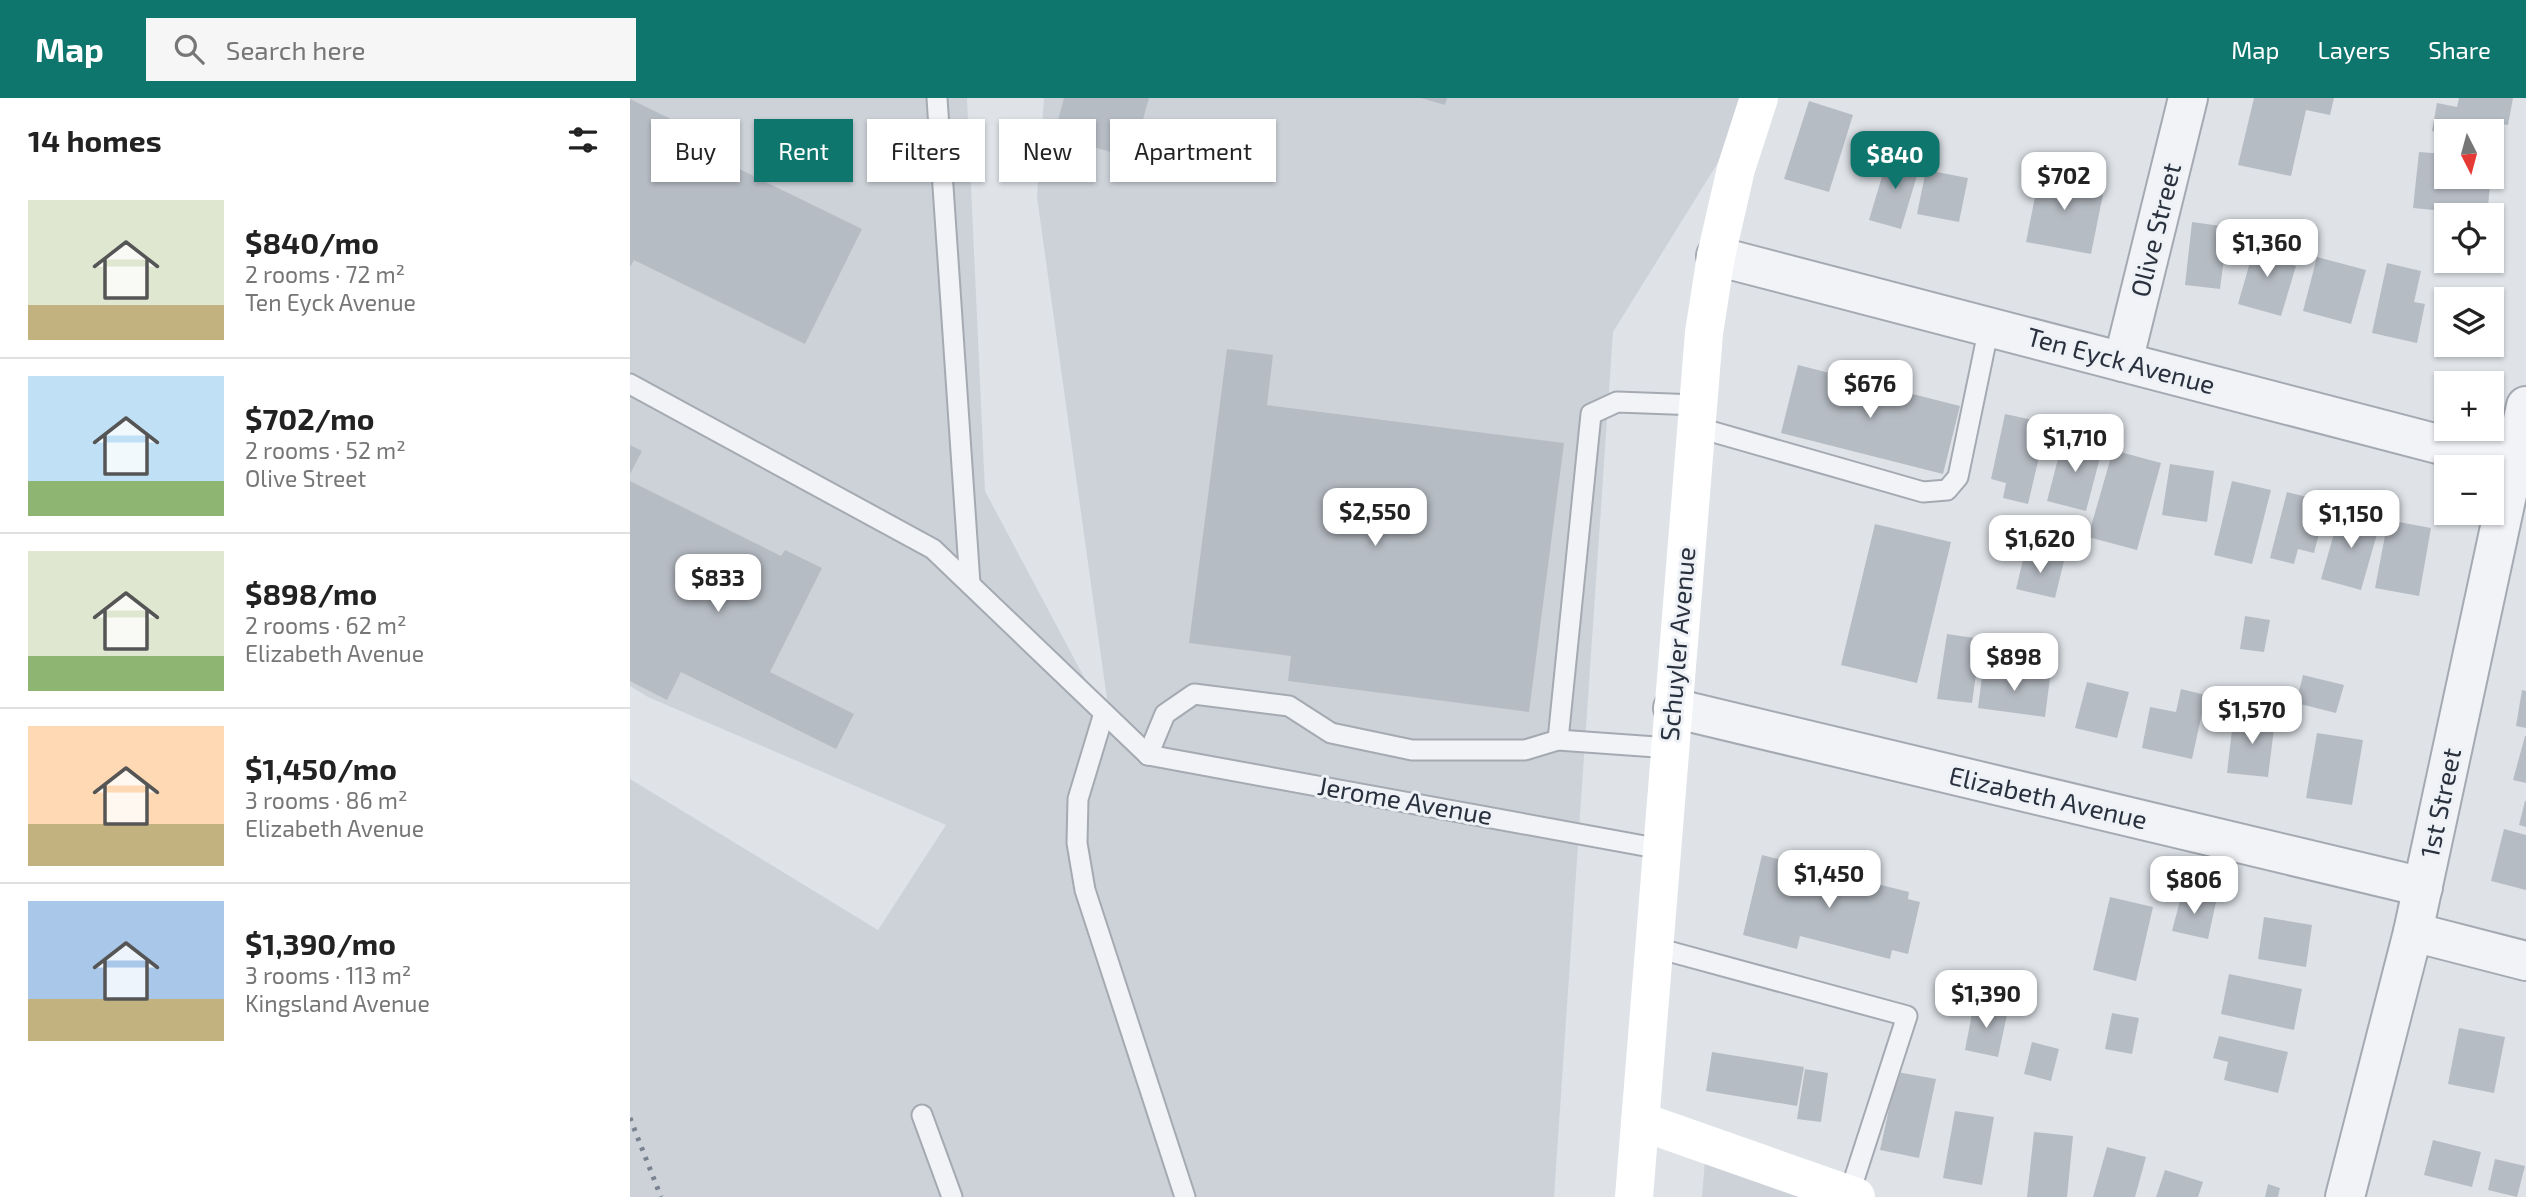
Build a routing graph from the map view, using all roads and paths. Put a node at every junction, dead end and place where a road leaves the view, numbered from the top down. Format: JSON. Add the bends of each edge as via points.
{"nodes":[{"id":1,"x":937,"y":98,"type":"edge"},
{"id":2,"x":1759,"y":98,"type":"edge"},
{"id":3,"x":2188,"y":98,"type":"edge"},
{"id":4,"x":1716,"y":256,"type":"junction"},
{"id":5,"x":1989,"y":327,"type":"junction"},
{"id":6,"x":2123,"y":362,"type":"junction"},
{"id":7,"x":630,"y":384,"type":"edge"},
{"id":8,"x":2526,"y":405,"type":"edge"},
{"id":9,"x":1697,"y":416,"type":"junction"},
{"id":10,"x":2520,"y":465,"type":"edge"},
{"id":11,"x":970,"y":584,"type":"junction"},
{"id":12,"x":1673,"y":708,"type":"junction"},
{"id":13,"x":1104,"y":713,"type":"junction"},
{"id":14,"x":1558,"y":740,"type":"junction"},
{"id":15,"x":1670,"y":748,"type":"junction"},
{"id":16,"x":1148,"y":755,"type":"junction"},
{"id":17,"x":1661,"y":849,"type":"junction"},
{"id":18,"x":2423,"y":887,"type":"junction"},
{"id":19,"x":2413,"y":932,"type":"junction"},
{"id":20,"x":1653,"y":947,"type":"junction"},
{"id":21,"x":2526,"y":961,"type":"edge"},
{"id":22,"x":922,"y":1115,"type":"dead end"},
{"id":23,"x":1640,"y":1121,"type":"junction"},
{"id":24,"x":1853,"y":1196,"type":"edge"},
{"id":25,"x":952,"y":1197,"type":"edge"},
{"id":26,"x":1185,"y":1197,"type":"edge"},
{"id":27,"x":1633,"y":1197,"type":"edge"},
{"id":28,"x":2345,"y":1197,"type":"edge"}],
"edges":[{"from":1,"to":11,"type":"lane"},
{"from":2,"to":4,"type":"street","name":"Schuyler Avenue","via":[[1736,169]]},
{"from":3,"to":6,"type":"street","name":"Olive Street"},
{"from":4,"to":5,"type":"street","name":"Ten Eyck Avenue"},
{"from":4,"to":9,"type":"street","name":"Schuyler Avenue"},
{"from":5,"to":6,"type":"street","name":"Ten Eyck Avenue"},
{"from":5,"to":9,"type":"lane","via":[[1958,477],[1947,490],[1923,492]]},
{"from":6,"to":10,"type":"street","name":"Ten Eyck Avenue"},
{"from":7,"to":11,"type":"lane","via":[[933,549]]},
{"from":8,"to":10,"type":"street","name":"1st Street"},
{"from":9,"to":12,"type":"street","name":"Schuyler Avenue"},
{"from":9,"to":14,"type":"lane","via":[[1617,402],[1591,414]]},
{"from":10,"to":18,"type":"street","name":"1st Street"},
{"from":11,"to":13,"type":"lane"},
{"from":12,"to":15,"type":"street","name":"Schuyler Avenue"},
{"from":12,"to":18,"type":"street","name":"Elizabeth Avenue"},
{"from":13,"to":16,"type":"lane"},
{"from":13,"to":26,"type":"lane","via":[[1078,799],[1077,843],[1085,890]]},
{"from":14,"to":15,"type":"lane"},
{"from":14,"to":16,"type":"lane","via":[[1525,750],[1412,750],[1331,733],[1289,706],[1194,694],[1165,714]]},
{"from":15,"to":17,"type":"street","name":"Schuyler Avenue"},
{"from":16,"to":17,"type":"lane","name":"Jerome Avenue"},
{"from":17,"to":20,"type":"street","name":"Schuyler Avenue"},
{"from":18,"to":19,"type":"street","name":"1st Street"},
{"from":19,"to":21,"type":"street"},
{"from":19,"to":28,"type":"street","name":"1st Street"},
{"from":20,"to":23,"type":"street","name":"Schuyler Avenue"},
{"from":20,"to":24,"type":"lane","via":[[1907,1016]]},
{"from":22,"to":25,"type":"lane"},
{"from":23,"to":24,"type":"street"},
{"from":23,"to":27,"type":"street","name":"Schuyler Avenue"}]}
